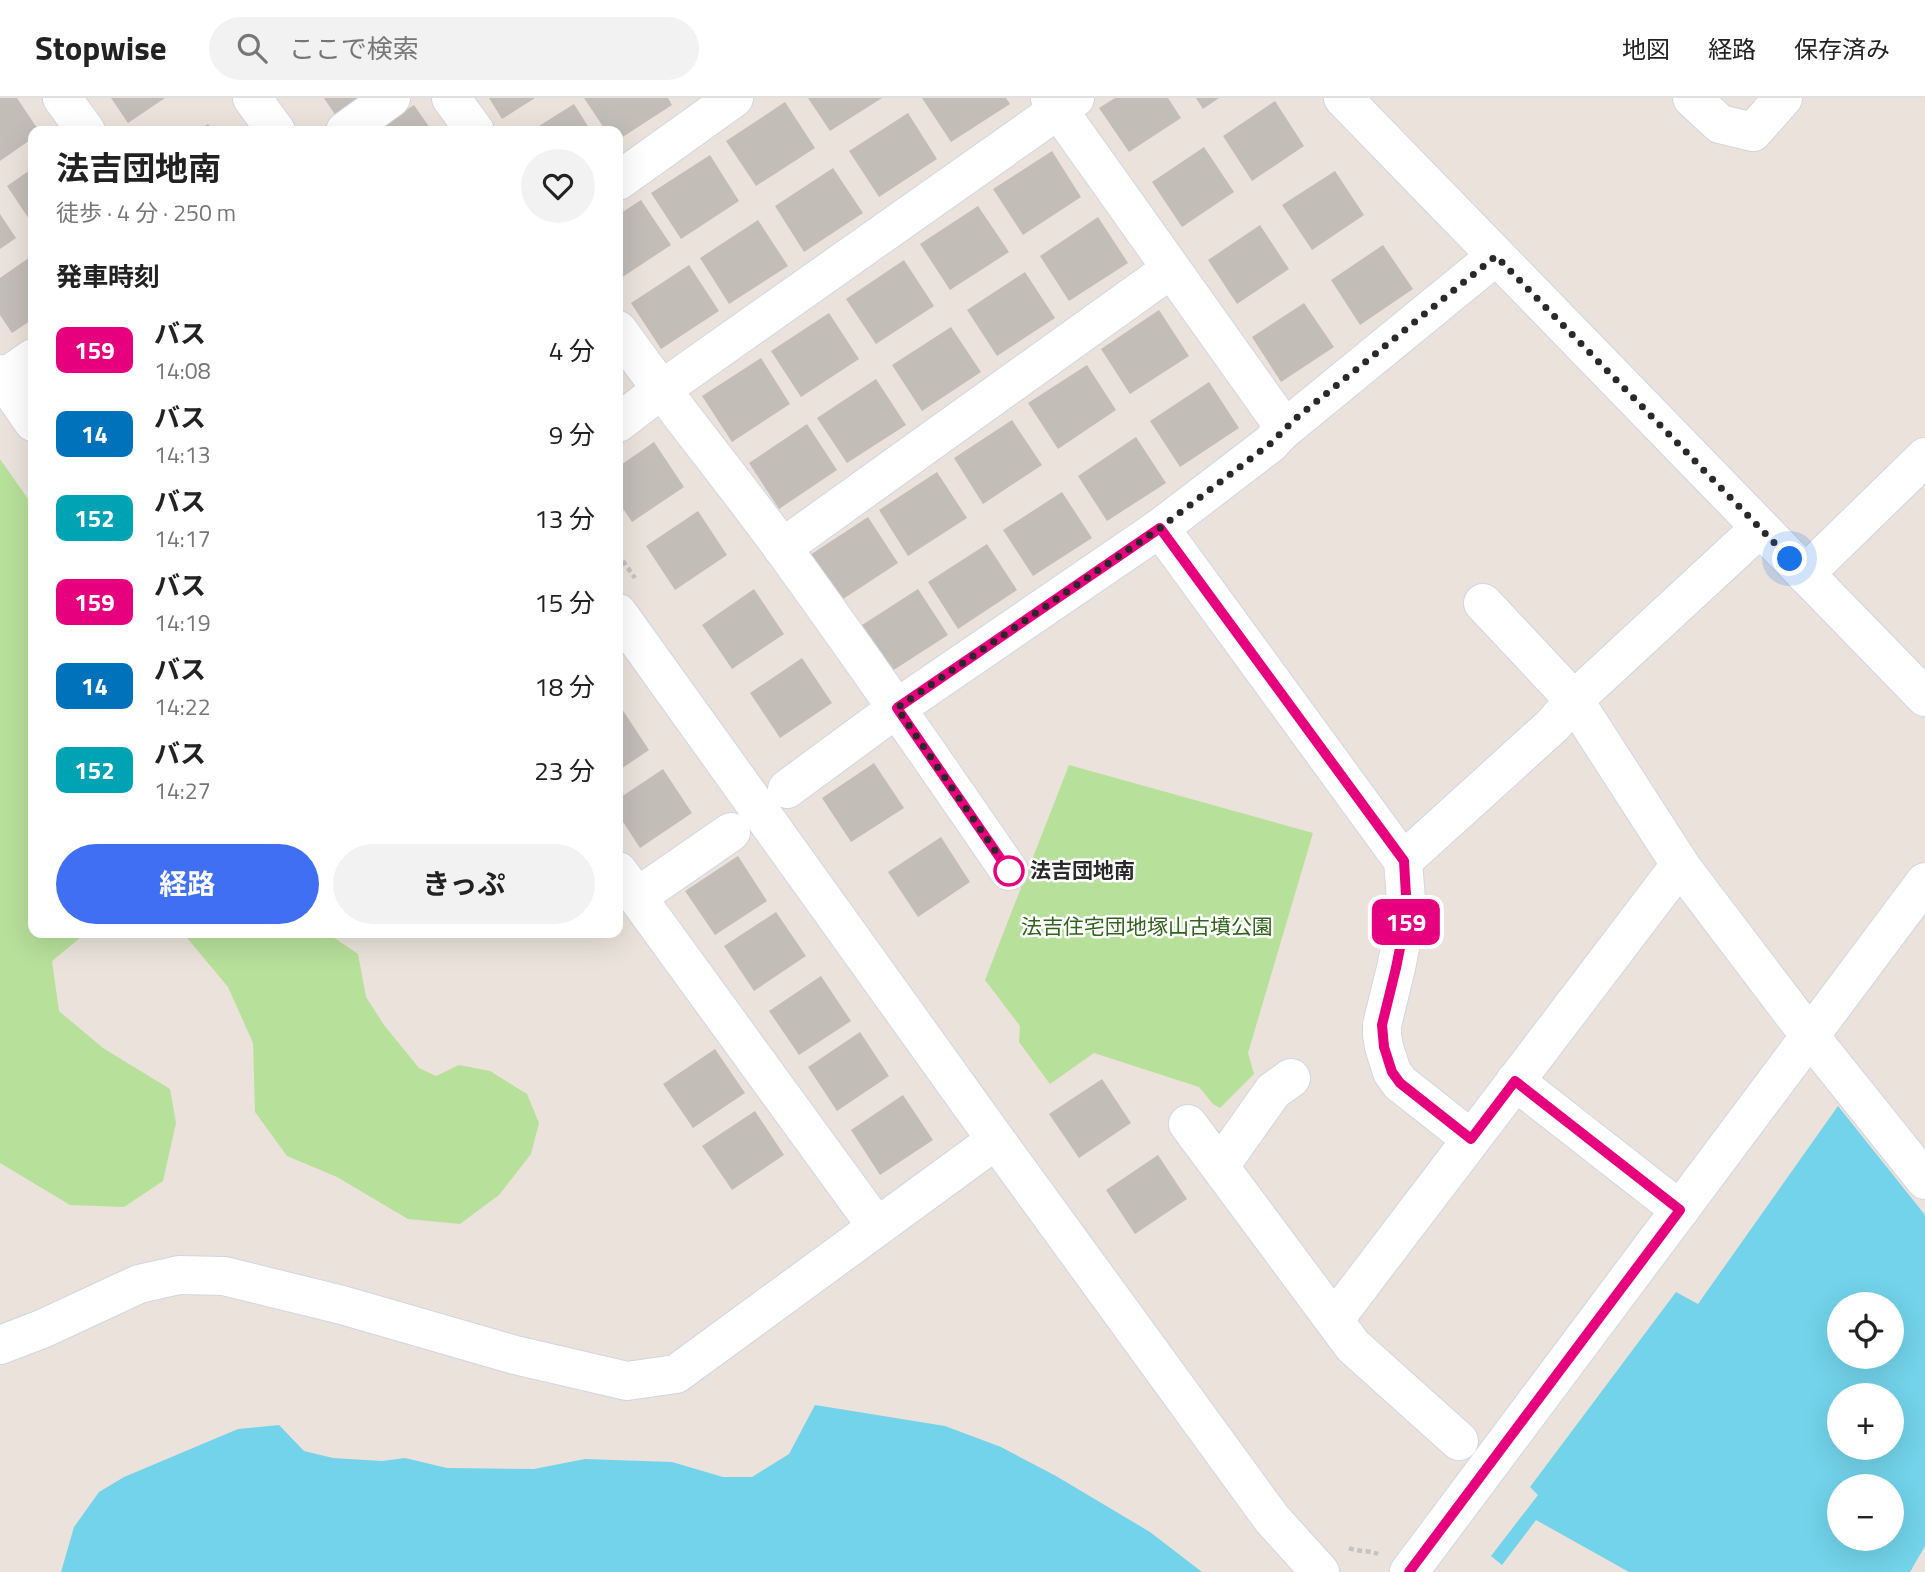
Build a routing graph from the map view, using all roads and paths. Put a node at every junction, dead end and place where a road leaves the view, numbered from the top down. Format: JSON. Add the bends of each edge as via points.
{"nodes":[{"id":1,"x":62,"y":98,"type":"edge"},
{"id":2,"x":252,"y":98,"type":"edge"},
{"id":3,"x":391,"y":98,"type":"edge"},
{"id":4,"x":451,"y":98,"type":"edge"},
{"id":5,"x":734,"y":98,"type":"edge"},
{"id":6,"x":1343,"y":98,"type":"edge"},
{"id":7,"x":1692,"y":98,"type":"edge"},
{"id":8,"x":1783,"y":98,"type":"edge"},
{"id":9,"x":1061,"y":102,"type":"edge"},
{"id":10,"x":82,"y":126,"type":"edge"},
{"id":11,"x":272,"y":126,"type":"edge"},
{"id":12,"x":352,"y":126,"type":"edge"},
{"id":13,"x":471,"y":126,"type":"edge"},
{"id":14,"x":623,"y":177,"type":"edge"},
{"id":15,"x":1496,"y":256,"type":"junction"},
{"id":16,"x":1171,"y":270,"type":"junction"},
{"id":17,"x":623,"y":337,"type":"edge"},
{"id":18,"x":12,"y":370,"type":"edge"},
{"id":19,"x":661,"y":390,"type":"junction"},
{"id":20,"x":28,"y":410,"type":"edge"},
{"id":21,"x":623,"y":419,"type":"edge"},
{"id":22,"x":1282,"y":431,"type":"junction"},
{"id":23,"x":1925,"y":457,"type":"edge"},
{"id":24,"x":1160,"y":528,"type":"junction"},
{"id":25,"x":1760,"y":528,"type":"junction"},
{"id":26,"x":782,"y":548,"type":"junction"},
{"id":27,"x":1805,"y":574,"type":"junction"},
{"id":28,"x":1483,"y":603,"type":"dead end"},
{"id":29,"x":623,"y":619,"type":"edge"},
{"id":30,"x":1925,"y":697,"type":"edge"},
{"id":31,"x":1574,"y":700,"type":"junction"},
{"id":32,"x":897,"y":708,"type":"junction"},
{"id":33,"x":787,"y":789,"type":"dead end"},
{"id":34,"x":731,"y":832,"type":"dead end"},
{"id":35,"x":1404,"y":861,"type":"junction"},
{"id":36,"x":1680,"y":865,"type":"junction"},
{"id":37,"x":1009,"y":871,"type":"dead end"},
{"id":38,"x":1925,"y":882,"type":"edge"},
{"id":39,"x":627,"y":884,"type":"edge"},
{"id":40,"x":1809,"y":1035,"type":"junction"},
{"id":41,"x":1291,"y":1078,"type":"dead end"},
{"id":42,"x":1515,"y":1081,"type":"junction"},
{"id":43,"x":1188,"y":1124,"type":"dead end"},
{"id":44,"x":1471,"y":1139,"type":"junction"},
{"id":45,"x":996,"y":1140,"type":"junction"},
{"id":46,"x":1220,"y":1166,"type":"junction"},
{"id":47,"x":1925,"y":1180,"type":"edge"},
{"id":48,"x":1680,"y":1210,"type":"junction"},
{"id":49,"x":877,"y":1227,"type":"junction"},
{"id":50,"x":1334,"y":1320,"type":"junction"},
{"id":51,"x":0,"y":1345,"type":"edge"},
{"id":52,"x":1460,"y":1441,"type":"dead end"},
{"id":53,"x":1320,"y":1572,"type":"edge"},
{"id":54,"x":1409,"y":1572,"type":"edge"}],
"edges":[{"from":1,"to":10,"type":"street"},
{"from":2,"to":11,"type":"street"},
{"from":3,"to":12,"type":"street"},
{"from":4,"to":13,"type":"street"},
{"from":5,"to":14,"type":"street"},
{"from":6,"to":15,"type":"street"},
{"from":7,"to":8,"type":"street","via":[[1720,124],[1753,132]]},
{"from":9,"to":16,"type":"street"},
{"from":9,"to":19,"type":"street"},
{"from":15,"to":22,"type":"street"},
{"from":15,"to":25,"type":"street"},
{"from":16,"to":22,"type":"street","via":[[1276,416]]},
{"from":16,"to":26,"type":"street"},
{"from":17,"to":19,"type":"street"},
{"from":18,"to":20,"type":"street"},
{"from":19,"to":21,"type":"street"},
{"from":19,"to":26,"type":"street"},
{"from":22,"to":24,"type":"street"},
{"from":23,"to":27,"type":"street"},
{"from":24,"to":32,"type":"street"},
{"from":24,"to":35,"type":"street"},
{"from":25,"to":27,"type":"street"},
{"from":25,"to":31,"type":"street"},
{"from":26,"to":32,"type":"street"},
{"from":27,"to":30,"type":"street"},
{"from":28,"to":31,"type":"street"},
{"from":29,"to":45,"type":"street"},
{"from":31,"to":35,"type":"street","via":[[1553,725]]},
{"from":31,"to":36,"type":"street"},
{"from":32,"to":33,"type":"street"},
{"from":32,"to":37,"type":"street"},
{"from":34,"to":39,"type":"street"},
{"from":35,"to":44,"type":"street","via":[[1407,913],[1382,1025],[1384,1047],[1400,1083]]},
{"from":36,"to":40,"type":"street"},
{"from":36,"to":42,"type":"street"},
{"from":38,"to":40,"type":"street"},
{"from":39,"to":49,"type":"street"},
{"from":40,"to":47,"type":"street"},
{"from":40,"to":48,"type":"street"},
{"from":41,"to":46,"type":"street","via":[[1273,1091]]},
{"from":42,"to":44,"type":"street"},
{"from":42,"to":48,"type":"street"},
{"from":43,"to":46,"type":"street"},
{"from":44,"to":50,"type":"street"},
{"from":45,"to":49,"type":"street"},
{"from":45,"to":53,"type":"street","via":[[1272,1519]]},
{"from":46,"to":50,"type":"street"},
{"from":48,"to":54,"type":"street"},
{"from":49,"to":51,"type":"street","via":[[676,1374],[627,1381],[225,1276],[179,1275],[139,1284]]},
{"from":50,"to":52,"type":"street","via":[[1353,1346]]}]}
